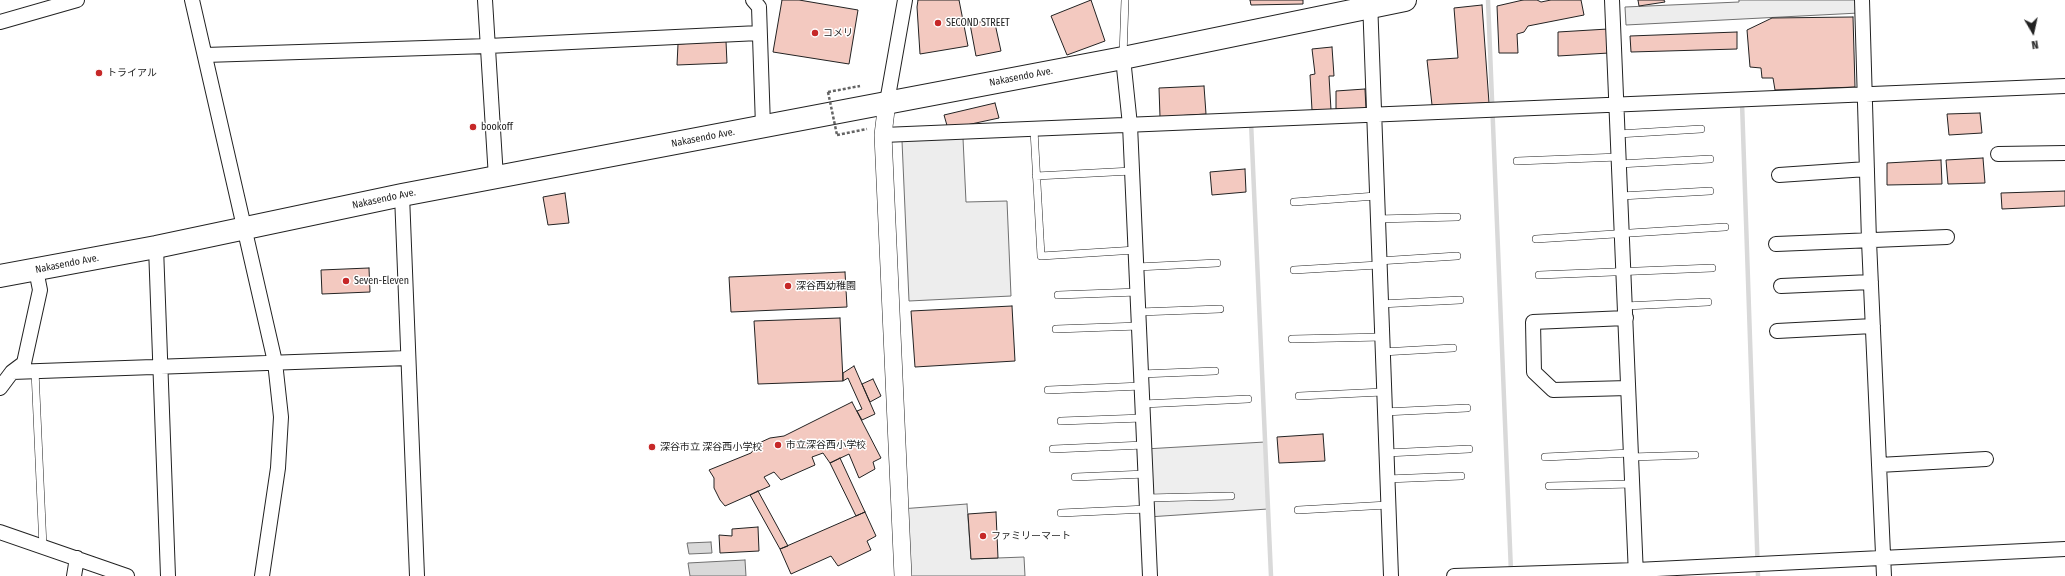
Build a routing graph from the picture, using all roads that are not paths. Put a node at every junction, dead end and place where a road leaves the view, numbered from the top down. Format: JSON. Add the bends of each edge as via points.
{"nodes":[{"id":1,"x":77,"y":0,"type":"edge"},
{"id":2,"x":192,"y":0,"type":"edge"},
{"id":3,"x":484,"y":0,"type":"edge"},
{"id":4,"x":753,"y":0,"type":"edge"},
{"id":5,"x":905,"y":0,"type":"edge"},
{"id":6,"x":1125,"y":0,"type":"edge"},
{"id":7,"x":1405,"y":0,"type":"edge"},
{"id":8,"x":1612,"y":0,"type":"edge"},
{"id":9,"x":1862,"y":0,"type":"edge"},
{"id":10,"x":1370,"y":4,"type":"edge"},
{"id":11,"x":0,"y":22,"type":"edge"},
{"id":12,"x":759,"y":34,"type":"junction"},
{"id":13,"x":488,"y":46,"type":"junction"},
{"id":14,"x":205,"y":55,"type":"junction"},
{"id":15,"x":1123,"y":58,"type":"junction"},
{"id":16,"x":2065,"y":86,"type":"edge"},
{"id":17,"x":1864,"y":93,"type":"junction"},
{"id":18,"x":888,"y":102,"type":"junction"},
{"id":19,"x":1617,"y":105,"type":"junction"},
{"id":20,"x":1373,"y":116,"type":"junction"},
{"id":21,"x":1130,"y":125,"type":"junction"},
{"id":22,"x":763,"y":126,"type":"junction"},
{"id":23,"x":1700,"y":129,"type":"dead end"},
{"id":24,"x":1034,"y":130,"type":"junction"},
{"id":25,"x":875,"y":132,"type":"junction"},
{"id":26,"x":1618,"y":134,"type":"junction"},
{"id":27,"x":2065,"y":153,"type":"edge"},
{"id":28,"x":1998,"y":154,"type":"dead end"},
{"id":29,"x":1710,"y":159,"type":"dead end"},
{"id":30,"x":1619,"y":161,"type":"junction"},
{"id":31,"x":1518,"y":162,"type":"dead end"},
{"id":32,"x":1866,"y":169,"type":"junction"},
{"id":33,"x":1132,"y":171,"type":"junction"},
{"id":34,"x":1779,"y":175,"type":"dead end"},
{"id":35,"x":1036,"y":176,"type":"junction"},
{"id":36,"x":496,"y":178,"type":"junction"},
{"id":37,"x":1710,"y":191,"type":"dead end"},
{"id":38,"x":402,"y":195,"type":"junction"},
{"id":39,"x":1376,"y":196,"type":"junction"},
{"id":40,"x":1621,"y":196,"type":"junction"},
{"id":41,"x":1294,"y":202,"type":"dead end"},
{"id":42,"x":1457,"y":217,"type":"dead end"},
{"id":43,"x":1377,"y":219,"type":"junction"},
{"id":44,"x":1725,"y":227,"type":"dead end"},
{"id":45,"x":246,"y":228,"type":"junction"},
{"id":46,"x":1622,"y":234,"type":"junction"},
{"id":47,"x":1947,"y":237,"type":"dead end"},
{"id":48,"x":1536,"y":239,"type":"dead end"},
{"id":49,"x":1869,"y":241,"type":"junction"},
{"id":50,"x":1776,"y":244,"type":"dead end"},
{"id":51,"x":156,"y":247,"type":"junction"},
{"id":52,"x":1136,"y":250,"type":"junction"},
{"id":53,"x":1457,"y":256,"type":"dead end"},
{"id":54,"x":1217,"y":263,"type":"dead end"},
{"id":55,"x":1378,"y":263,"type":"junction"},
{"id":56,"x":1137,"y":267,"type":"junction"},
{"id":57,"x":1712,"y":268,"type":"dead end"},
{"id":58,"x":36,"y":270,"type":"junction"},
{"id":59,"x":1294,"y":270,"type":"dead end"},
{"id":60,"x":1624,"y":271,"type":"junction"},
{"id":61,"x":1539,"y":275,"type":"dead end"},
{"id":62,"x":0,"y":276,"type":"edge"},
{"id":63,"x":1871,"y":282,"type":"junction"},
{"id":64,"x":1781,"y":286,"type":"dead end"},
{"id":65,"x":1138,"y":292,"type":"junction"},
{"id":66,"x":1058,"y":295,"type":"dead end"},
{"id":67,"x":1460,"y":300,"type":"dead end"},
{"id":68,"x":1708,"y":302,"type":"dead end"},
{"id":69,"x":1380,"y":304,"type":"junction"},
{"id":70,"x":1220,"y":309,"type":"dead end"},
{"id":71,"x":1625,"y":312,"type":"junction"},
{"id":72,"x":1139,"y":319,"type":"junction"},
{"id":73,"x":1872,"y":326,"type":"junction"},
{"id":74,"x":1056,"y":329,"type":"dead end"},
{"id":75,"x":1777,"y":331,"type":"dead end"},
{"id":76,"x":1382,"y":337,"type":"junction"},
{"id":77,"x":1292,"y":339,"type":"dead end"},
{"id":78,"x":1453,"y":348,"type":"dead end"},
{"id":79,"x":1382,"y":352,"type":"junction"},
{"id":80,"x":408,"y":358,"type":"junction"},
{"id":81,"x":276,"y":362,"type":"junction"},
{"id":82,"x":160,"y":366,"type":"junction"},
{"id":83,"x":35,"y":371,"type":"junction"},
{"id":84,"x":1215,"y":371,"type":"dead end"},
{"id":85,"x":12,"y":372,"type":"junction"},
{"id":86,"x":1142,"y":380,"type":"junction"},
{"id":87,"x":0,"y":388,"type":"edge"},
{"id":88,"x":1628,"y":388,"type":"junction"},
{"id":89,"x":1048,"y":390,"type":"dead end"},
{"id":90,"x":1384,"y":392,"type":"junction"},
{"id":91,"x":1299,"y":396,"type":"dead end"},
{"id":92,"x":1248,"y":399,"type":"dead end"},
{"id":93,"x":1143,"y":404,"type":"junction"},
{"id":94,"x":1467,"y":408,"type":"dead end"},
{"id":95,"x":1384,"y":412,"type":"junction"},
{"id":96,"x":1143,"y":418,"type":"junction"},
{"id":97,"x":1060,"y":421,"type":"dead end"},
{"id":98,"x":1144,"y":445,"type":"junction"},
{"id":99,"x":1053,"y":449,"type":"dead end"},
{"id":100,"x":1469,"y":449,"type":"dead end"},
{"id":101,"x":1386,"y":453,"type":"junction"},
{"id":102,"x":1631,"y":455,"type":"junction"},
{"id":103,"x":1695,"y":455,"type":"dead end"},
{"id":104,"x":1545,"y":456,"type":"dead end"},
{"id":105,"x":1986,"y":459,"type":"dead end"},
{"id":106,"x":1879,"y":465,"type":"junction"},
{"id":107,"x":1146,"y":474,"type":"junction"},
{"id":108,"x":1461,"y":476,"type":"dead end"},
{"id":109,"x":1075,"y":477,"type":"dead end"},
{"id":110,"x":1387,"y":480,"type":"junction"},
{"id":111,"x":1632,"y":484,"type":"junction"},
{"id":112,"x":1549,"y":486,"type":"dead end"},
{"id":113,"x":1231,"y":496,"type":"dead end"},
{"id":114,"x":1147,"y":504,"type":"junction"},
{"id":115,"x":1388,"y":505,"type":"junction"},
{"id":116,"x":1298,"y":510,"type":"dead end"},
{"id":117,"x":1062,"y":513,"type":"dead end"},
{"id":118,"x":0,"y":532,"type":"edge"},
{"id":119,"x":43,"y":547,"type":"junction"},
{"id":120,"x":2065,"y":547,"type":"edge"},
{"id":121,"x":78,"y":558,"type":"junction"},
{"id":122,"x":1883,"y":558,"type":"junction"},
{"id":123,"x":1636,"y":573,"type":"edge"},
{"id":124,"x":74,"y":576,"type":"edge"},
{"id":125,"x":127,"y":576,"type":"edge"},
{"id":126,"x":168,"y":576,"type":"edge"},
{"id":127,"x":262,"y":576,"type":"edge"},
{"id":128,"x":417,"y":576,"type":"edge"},
{"id":129,"x":903,"y":576,"type":"edge"},
{"id":130,"x":1150,"y":576,"type":"edge"},
{"id":131,"x":1392,"y":576,"type":"edge"},
{"id":132,"x":1454,"y":576,"type":"edge"},
{"id":133,"x":1884,"y":576,"type":"edge"}],
"edges":[{"from":1,"to":11,"type":"street"},
{"from":2,"to":14,"type":"street"},
{"from":3,"to":13,"type":"street"},
{"from":4,"to":12,"type":"street","via":[[759,7]]},
{"from":5,"to":18,"type":"street"},
{"from":6,"to":15,"type":"lane"},
{"from":7,"to":10,"type":"highway","name":"Nakasendo Ave."},
{"from":8,"to":19,"type":"street"},
{"from":9,"to":17,"type":"street"},
{"from":10,"to":15,"type":"highway","name":"Nakasendo Ave."},
{"from":10,"to":20,"type":"street"},
{"from":12,"to":13,"type":"street"},
{"from":12,"to":22,"type":"street"},
{"from":13,"to":14,"type":"street"},
{"from":13,"to":36,"type":"street"},
{"from":14,"to":45,"type":"street"},
{"from":15,"to":18,"type":"highway","name":"Nakasendo Ave."},
{"from":15,"to":21,"type":"street"},
{"from":16,"to":17,"type":"street"},
{"from":17,"to":19,"type":"street"},
{"from":17,"to":32,"type":"street"},
{"from":18,"to":22,"type":"highway","name":"Nakasendo Ave."},
{"from":18,"to":25,"type":"street"},
{"from":19,"to":20,"type":"street"},
{"from":19,"to":26,"type":"street"},
{"from":20,"to":21,"type":"street"},
{"from":20,"to":39,"type":"street"},
{"from":21,"to":24,"type":"street"},
{"from":21,"to":33,"type":"street"},
{"from":22,"to":36,"type":"highway","name":"Nakasendo Ave."},
{"from":23,"to":26,"type":"lane"},
{"from":24,"to":25,"type":"street"},
{"from":24,"to":35,"type":"lane"},
{"from":25,"to":129,"type":"street"},
{"from":26,"to":30,"type":"street"},
{"from":27,"to":28,"type":"street"},
{"from":29,"to":30,"type":"lane"},
{"from":30,"to":31,"type":"lane"},
{"from":30,"to":40,"type":"street"},
{"from":32,"to":34,"type":"street"},
{"from":32,"to":49,"type":"street"},
{"from":33,"to":35,"type":"lane"},
{"from":33,"to":52,"type":"street"},
{"from":35,"to":52,"type":"lane","via":[[1041,256]]},
{"from":36,"to":38,"type":"highway","name":"Nakasendo Ave."},
{"from":37,"to":40,"type":"lane"},
{"from":38,"to":45,"type":"highway","name":"Nakasendo Ave."},
{"from":38,"to":80,"type":"street"},
{"from":39,"to":41,"type":"lane"},
{"from":39,"to":43,"type":"street"},
{"from":40,"to":46,"type":"street"},
{"from":42,"to":43,"type":"lane"},
{"from":43,"to":55,"type":"street"},
{"from":44,"to":46,"type":"lane"},
{"from":45,"to":51,"type":"highway","name":"Nakasendo Ave."},
{"from":45,"to":81,"type":"street"},
{"from":46,"to":48,"type":"lane"},
{"from":46,"to":60,"type":"street"},
{"from":47,"to":49,"type":"street"},
{"from":49,"to":50,"type":"street"},
{"from":49,"to":63,"type":"street"},
{"from":51,"to":58,"type":"highway","name":"Nakasendo Ave."},
{"from":51,"to":82,"type":"street"},
{"from":52,"to":56,"type":"street"},
{"from":53,"to":55,"type":"lane"},
{"from":54,"to":56,"type":"lane"},
{"from":55,"to":59,"type":"lane"},
{"from":55,"to":69,"type":"street"},
{"from":56,"to":65,"type":"street"},
{"from":57,"to":60,"type":"lane"},
{"from":58,"to":62,"type":"highway","name":"Nakasendo Ave."},
{"from":58,"to":85,"type":"street","via":[[40,290],[24,363]]},
{"from":60,"to":61,"type":"lane"},
{"from":60,"to":71,"type":"street"},
{"from":63,"to":64,"type":"street"},
{"from":63,"to":73,"type":"street"},
{"from":65,"to":66,"type":"lane"},
{"from":65,"to":72,"type":"street"},
{"from":67,"to":69,"type":"lane"},
{"from":68,"to":71,"type":"lane"},
{"from":69,"to":76,"type":"street"},
{"from":70,"to":72,"type":"lane"},
{"from":71,"to":88,"type":"street"},
{"from":71,"to":88,"type":"street","via":[[1533,322],[1534,372],[1553,390]]},
{"from":72,"to":74,"type":"lane"},
{"from":72,"to":86,"type":"street"},
{"from":73,"to":75,"type":"street"},
{"from":73,"to":106,"type":"street"},
{"from":76,"to":77,"type":"lane"},
{"from":76,"to":79,"type":"street"},
{"from":78,"to":79,"type":"lane"},
{"from":79,"to":90,"type":"street"},
{"from":80,"to":81,"type":"street"},
{"from":80,"to":128,"type":"street"},
{"from":81,"to":82,"type":"street"},
{"from":81,"to":127,"type":"street","via":[[281,417],[278,468]]},
{"from":82,"to":83,"type":"street"},
{"from":82,"to":126,"type":"street"},
{"from":83,"to":85,"type":"street"},
{"from":83,"to":119,"type":"lane"},
{"from":84,"to":86,"type":"lane"},
{"from":85,"to":87,"type":"street"},
{"from":86,"to":89,"type":"lane"},
{"from":86,"to":93,"type":"street"},
{"from":88,"to":102,"type":"street"},
{"from":90,"to":91,"type":"lane"},
{"from":90,"to":95,"type":"street"},
{"from":92,"to":93,"type":"lane"},
{"from":93,"to":96,"type":"street"},
{"from":94,"to":95,"type":"lane"},
{"from":95,"to":101,"type":"street"},
{"from":96,"to":97,"type":"lane"},
{"from":96,"to":98,"type":"street"},
{"from":98,"to":99,"type":"lane"},
{"from":98,"to":107,"type":"street"},
{"from":100,"to":101,"type":"lane"},
{"from":101,"to":110,"type":"street"},
{"from":102,"to":103,"type":"lane"},
{"from":102,"to":104,"type":"lane"},
{"from":102,"to":111,"type":"street"},
{"from":105,"to":106,"type":"street"},
{"from":106,"to":122,"type":"street"},
{"from":107,"to":109,"type":"lane"},
{"from":107,"to":114,"type":"street"},
{"from":108,"to":110,"type":"lane"},
{"from":110,"to":115,"type":"street"},
{"from":111,"to":112,"type":"lane"},
{"from":111,"to":123,"type":"street"},
{"from":113,"to":114,"type":"lane"},
{"from":114,"to":117,"type":"lane"},
{"from":114,"to":130,"type":"street"},
{"from":115,"to":116,"type":"lane"},
{"from":115,"to":131,"type":"street"},
{"from":118,"to":119,"type":"street"},
{"from":119,"to":121,"type":"street"},
{"from":120,"to":122,"type":"street"},
{"from":121,"to":124,"type":"street"},
{"from":121,"to":125,"type":"street"},
{"from":122,"to":123,"type":"street"},
{"from":122,"to":133,"type":"street"},
{"from":123,"to":132,"type":"street"}]}
